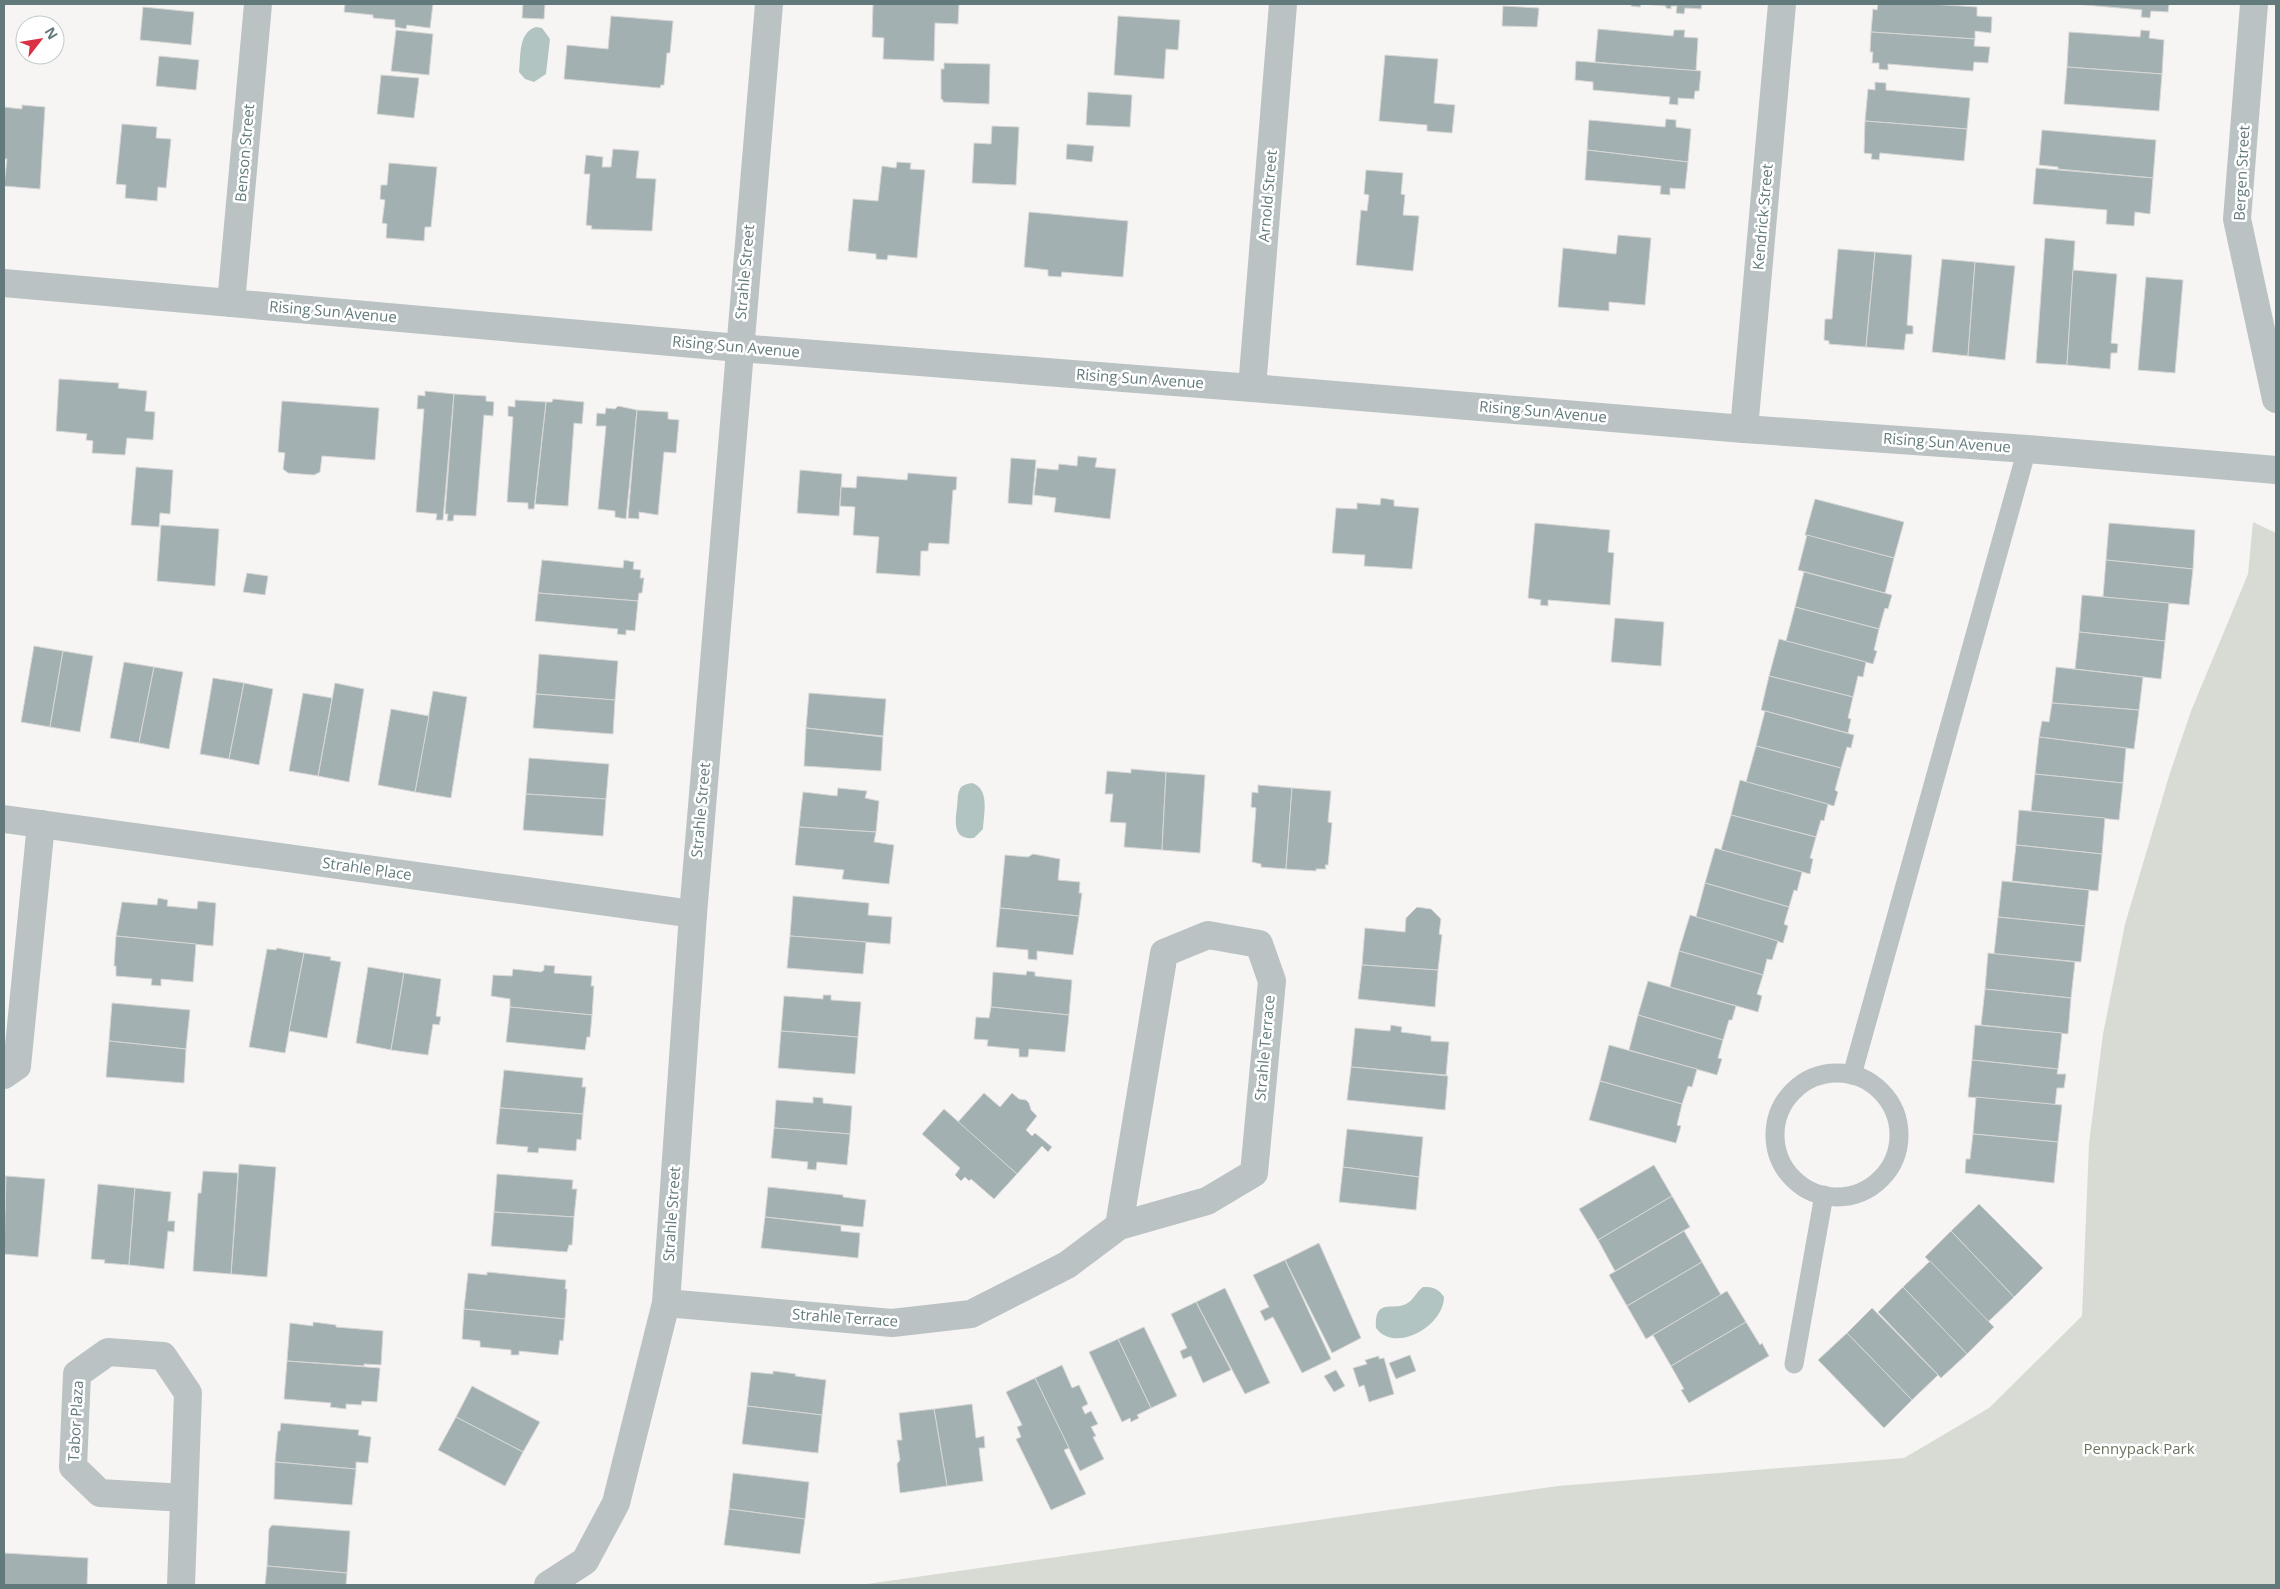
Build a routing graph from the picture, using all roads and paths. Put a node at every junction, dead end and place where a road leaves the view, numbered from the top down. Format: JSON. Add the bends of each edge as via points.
{"nodes":[{"id":1,"x":258,"y":4,"type":"edge"},
{"id":2,"x":769,"y":4,"type":"edge"},
{"id":3,"x":1283,"y":4,"type":"edge"},
{"id":4,"x":1782,"y":4,"type":"edge"},
{"id":5,"x":2254,"y":4,"type":"edge"},
{"id":6,"x":4,"y":283,"type":"edge"},
{"id":7,"x":231,"y":303,"type":"junction"},
{"id":8,"x":739,"y":348,"type":"junction"},
{"id":9,"x":1252,"y":388,"type":"junction"},
{"id":10,"x":2276,"y":399,"type":"edge"},
{"id":11,"x":1744,"y":429,"type":"junction"},
{"id":12,"x":2027,"y":449,"type":"junction"},
{"id":13,"x":2276,"y":470,"type":"edge"},
{"id":14,"x":4,"y":819,"type":"edge"},
{"id":15,"x":41,"y":824,"type":"junction"},
{"id":16,"x":693,"y":914,"type":"junction"},
{"id":17,"x":1852,"y":1074,"type":"junction"},
{"id":18,"x":4,"y":1075,"type":"edge"},
{"id":19,"x":1824,"y":1195,"type":"junction"},
{"id":20,"x":1119,"y":1226,"type":"junction"},
{"id":21,"x":666,"y":1303,"type":"junction"},
{"id":22,"x":1794,"y":1364,"type":"dead end"},
{"id":23,"x":184,"y":1498,"type":"junction"},
{"id":24,"x":181,"y":1585,"type":"edge"},
{"id":25,"x":548,"y":1585,"type":"edge"}],
"edges":[{"from":1,"to":7,"type":"street","name":"Benson Street"},
{"from":2,"to":8,"type":"street","name":"Strahle Street"},
{"from":3,"to":9,"type":"street","name":"Arnold Street"},
{"from":4,"to":11,"type":"street","name":"Kendrick Street"},
{"from":5,"to":10,"type":"street","name":"Bergen Street","via":[[2238,219]]},
{"from":6,"to":7,"type":"street","name":"Rising Sun Avenue"},
{"from":7,"to":8,"type":"street","name":"Rising Sun Avenue"},
{"from":8,"to":9,"type":"street","name":"Rising Sun Avenue"},
{"from":8,"to":16,"type":"street","name":"Strahle Street"},
{"from":9,"to":11,"type":"street","name":"Rising Sun Avenue"},
{"from":11,"to":12,"type":"street","name":"Rising Sun Avenue"},
{"from":12,"to":13,"type":"street","name":"Rising Sun Avenue"},
{"from":12,"to":17,"type":"lane"},
{"from":14,"to":15,"type":"street","name":"Strahle Place"},
{"from":15,"to":16,"type":"street","name":"Strahle Place"},
{"from":15,"to":18,"type":"street","via":[[17,1066]]},
{"from":16,"to":21,"type":"street","name":"Strahle Street"},
{"from":17,"to":19,"type":"lane","via":[[1870,1082],[1885,1096],[1895,1114],[1899,1134],[1896,1154],[1886,1172],[1872,1186],[1853,1195]]},
{"from":17,"to":19,"type":"lane","via":[[1831,1073],[1811,1078],[1794,1089],[1782,1106],[1775,1125],[1775,1146],[1782,1165],[1795,1181],[1812,1192]]},
{"from":19,"to":22,"type":"lane"},
{"from":20,"to":20,"type":"street","name":"Strahle Terrace","via":[[1164,953],[1208,935],[1258,944],[1272,982],[1254,1173],[1207,1201]]},
{"from":20,"to":21,"type":"street","name":"Strahle Terrace","via":[[1067,1266],[971,1314],[892,1323]]},
{"from":21,"to":25,"type":"street","name":"Strahle Street","via":[[616,1503],[584,1561]]},
{"from":23,"to":23,"type":"street","name":"Tabor Plaza","via":[[188,1393],[163,1356],[108,1352],[77,1374],[73,1467],[100,1493]]},
{"from":23,"to":24,"type":"street","name":"Tabor Plaza"}]}
